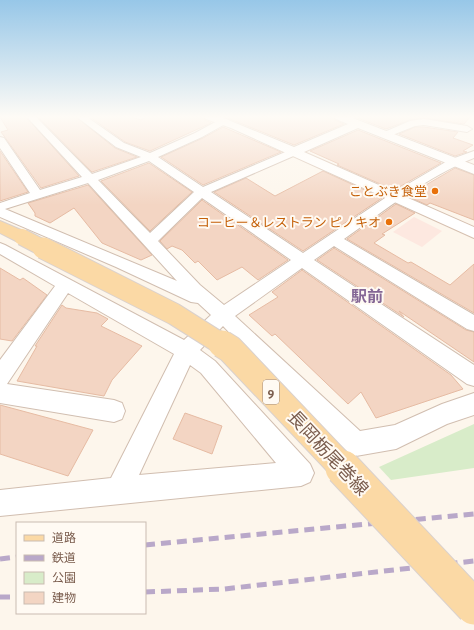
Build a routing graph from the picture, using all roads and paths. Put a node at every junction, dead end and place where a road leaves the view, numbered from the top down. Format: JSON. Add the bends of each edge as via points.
{"nodes":[{"id":1,"x":4,"y":146,"type":"edge"},
{"id":2,"x":59,"y":146,"type":"edge"},
{"id":3,"x":124,"y":146,"type":"edge"},
{"id":4,"x":175,"y":146,"type":"edge"},
{"id":5,"x":283,"y":146,"type":"edge"},
{"id":6,"x":307,"y":146,"type":"edge"},
{"id":7,"x":414,"y":146,"type":"edge"},
{"id":8,"x":294,"y":152,"type":"junction"},
{"id":9,"x":474,"y":154,"type":"edge"},
{"id":10,"x":151,"y":157,"type":"junction"},
{"id":11,"x":453,"y":162,"type":"junction"},
{"id":12,"x":474,"y":170,"type":"edge"},
{"id":13,"x":88,"y":178,"type":"junction"},
{"id":14,"x":201,"y":192,"type":"junction"},
{"id":15,"x":38,"y":195,"type":"junction"},
{"id":16,"x":395,"y":197,"type":"junction"},
{"id":17,"x":0,"y":207,"type":"edge"},
{"id":18,"x":0,"y":212,"type":"edge"},
{"id":19,"x":474,"y":233,"type":"edge"},
{"id":20,"x":8,"y":237,"type":"edge"},
{"id":21,"x":334,"y":239,"type":"junction"},
{"id":22,"x":150,"y":241,"type":"junction"},
{"id":23,"x":303,"y":260,"type":"junction"},
{"id":24,"x":65,"y":285,"type":"junction"},
{"id":25,"x":205,"y":300,"type":"junction"},
{"id":26,"x":223,"y":315,"type":"junction"},
{"id":27,"x":474,"y":324,"type":"edge"},
{"id":28,"x":186,"y":351,"type":"junction"},
{"id":29,"x":0,"y":377,"type":"edge"},
{"id":30,"x":474,"y":377,"type":"edge"},
{"id":31,"x":0,"y":393,"type":"edge"},
{"id":32,"x":474,"y":404,"type":"edge"},
{"id":33,"x":114,"y":411,"type":"dead end"},
{"id":34,"x":119,"y":490,"type":"junction"},
{"id":35,"x":0,"y":503,"type":"edge"},
{"id":36,"x":474,"y":607,"type":"edge"}],
"edges":[{"from":1,"to":15,"type":"street"},
{"from":2,"to":13,"type":"street"},
{"from":3,"to":10,"type":"street"},
{"from":4,"to":10,"type":"street"},
{"from":5,"to":8,"type":"main road"},
{"from":6,"to":8,"type":"main road"},
{"from":7,"to":11,"type":"main road"},
{"from":8,"to":14,"type":"street"},
{"from":8,"to":16,"type":"main road"},
{"from":9,"to":11,"type":"street"},
{"from":10,"to":13,"type":"street"},
{"from":10,"to":14,"type":"street"},
{"from":11,"to":12,"type":"main road"},
{"from":11,"to":16,"type":"street"},
{"from":13,"to":15,"type":"street"},
{"from":13,"to":22,"type":"street"},
{"from":14,"to":22,"type":"street"},
{"from":14,"to":23,"type":"street"},
{"from":15,"to":17,"type":"street"},
{"from":16,"to":19,"type":"main road"},
{"from":16,"to":21,"type":"street"},
{"from":18,"to":25,"type":"street"},
{"from":20,"to":24,"type":"street"},
{"from":20,"to":36,"type":"main road","name":"長岡栃尾巻線","number":"9","bridge":true,"via":[[174,314],[230,348]]},
{"from":21,"to":23,"type":"street"},
{"from":21,"to":27,"type":"street"},
{"from":22,"to":25,"type":"street"},
{"from":23,"to":26,"type":"street"},
{"from":23,"to":30,"type":"street"},
{"from":24,"to":28,"type":"street"},
{"from":24,"to":29,"type":"street"},
{"from":25,"to":26,"type":"street"},
{"from":26,"to":28,"type":"street"},
{"from":26,"to":32,"type":"street","via":[[356,444],[396,437],[442,415]]},
{"from":28,"to":34,"type":"street"},
{"from":28,"to":34,"type":"street","via":[[208,367],[301,473]]},
{"from":31,"to":33,"type":"street"},
{"from":34,"to":35,"type":"street"}]}
